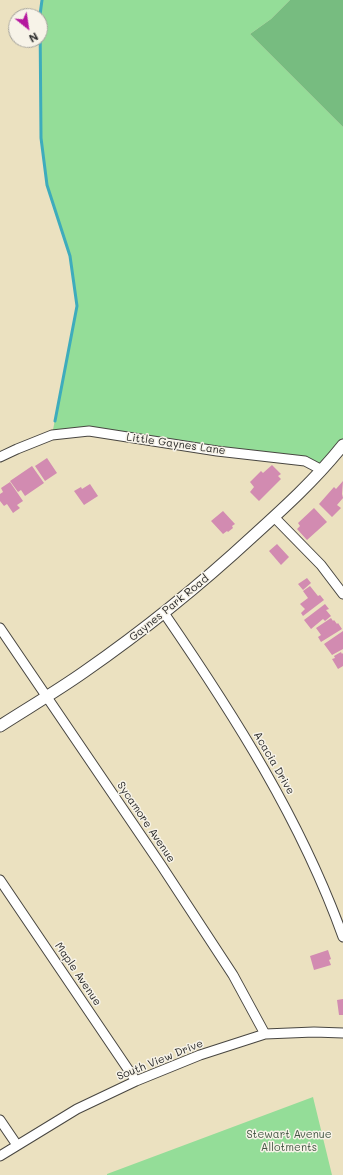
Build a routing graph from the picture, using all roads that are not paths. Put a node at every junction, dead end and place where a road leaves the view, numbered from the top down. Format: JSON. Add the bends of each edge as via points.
{"nodes":[{"id":1,"x":343,"y":444,"type":"edge"},
{"id":2,"x":0,"y":456,"type":"edge"},
{"id":3,"x":322,"y":470,"type":"junction"},
{"id":4,"x":274,"y":517,"type":"junction"},
{"id":5,"x":343,"y":594,"type":"edge"},
{"id":6,"x":164,"y":613,"type":"junction"},
{"id":7,"x":0,"y":628,"type":"edge"},
{"id":8,"x":47,"y":697,"type":"junction"},
{"id":9,"x":0,"y":726,"type":"edge"},
{"id":10,"x":0,"y":880,"type":"edge"},
{"id":11,"x":343,"y":936,"type":"edge"},
{"id":12,"x":343,"y":1032,"type":"edge"},
{"id":13,"x":265,"y":1034,"type":"junction"},
{"id":14,"x":136,"y":1081,"type":"junction"},
{"id":15,"x":0,"y":1120,"type":"edge"},
{"id":16,"x":17,"y":1145,"type":"junction"},
{"id":17,"x":0,"y":1156,"type":"edge"}],
"edges":[{"from":1,"to":3,"type":"street"},
{"from":2,"to":3,"type":"street","name":"Little Gaynes Lane","via":[[52,435],[89,431],[217,451],[305,461]]},
{"from":3,"to":4,"type":"street","name":"Gaynes Park Road"},
{"from":4,"to":5,"type":"street","via":[[321,565]]},
{"from":4,"to":6,"type":"street","name":"Gaynes Park Road"},
{"from":6,"to":8,"type":"street","name":"Gaynes Park Road"},
{"from":6,"to":11,"type":"street","name":"Acacia Drive","via":[[206,674],[289,814],[314,865]]},
{"from":7,"to":8,"type":"street","name":"Sycamore Avenue"},
{"from":8,"to":9,"type":"street","name":"Gaynes Park Road"},
{"from":8,"to":13,"type":"street","name":"Sycamore Avenue","via":[[233,975]]},
{"from":10,"to":14,"type":"street","name":"Maple Avenue"},
{"from":12,"to":13,"type":"street","name":"South View Drive"},
{"from":13,"to":14,"type":"street","name":"South View Drive","via":[[200,1055]]},
{"from":14,"to":16,"type":"street","name":"South View Drive","via":[[77,1109]]},
{"from":15,"to":16,"type":"street"},
{"from":16,"to":17,"type":"street","name":"South View Drive"}]}
